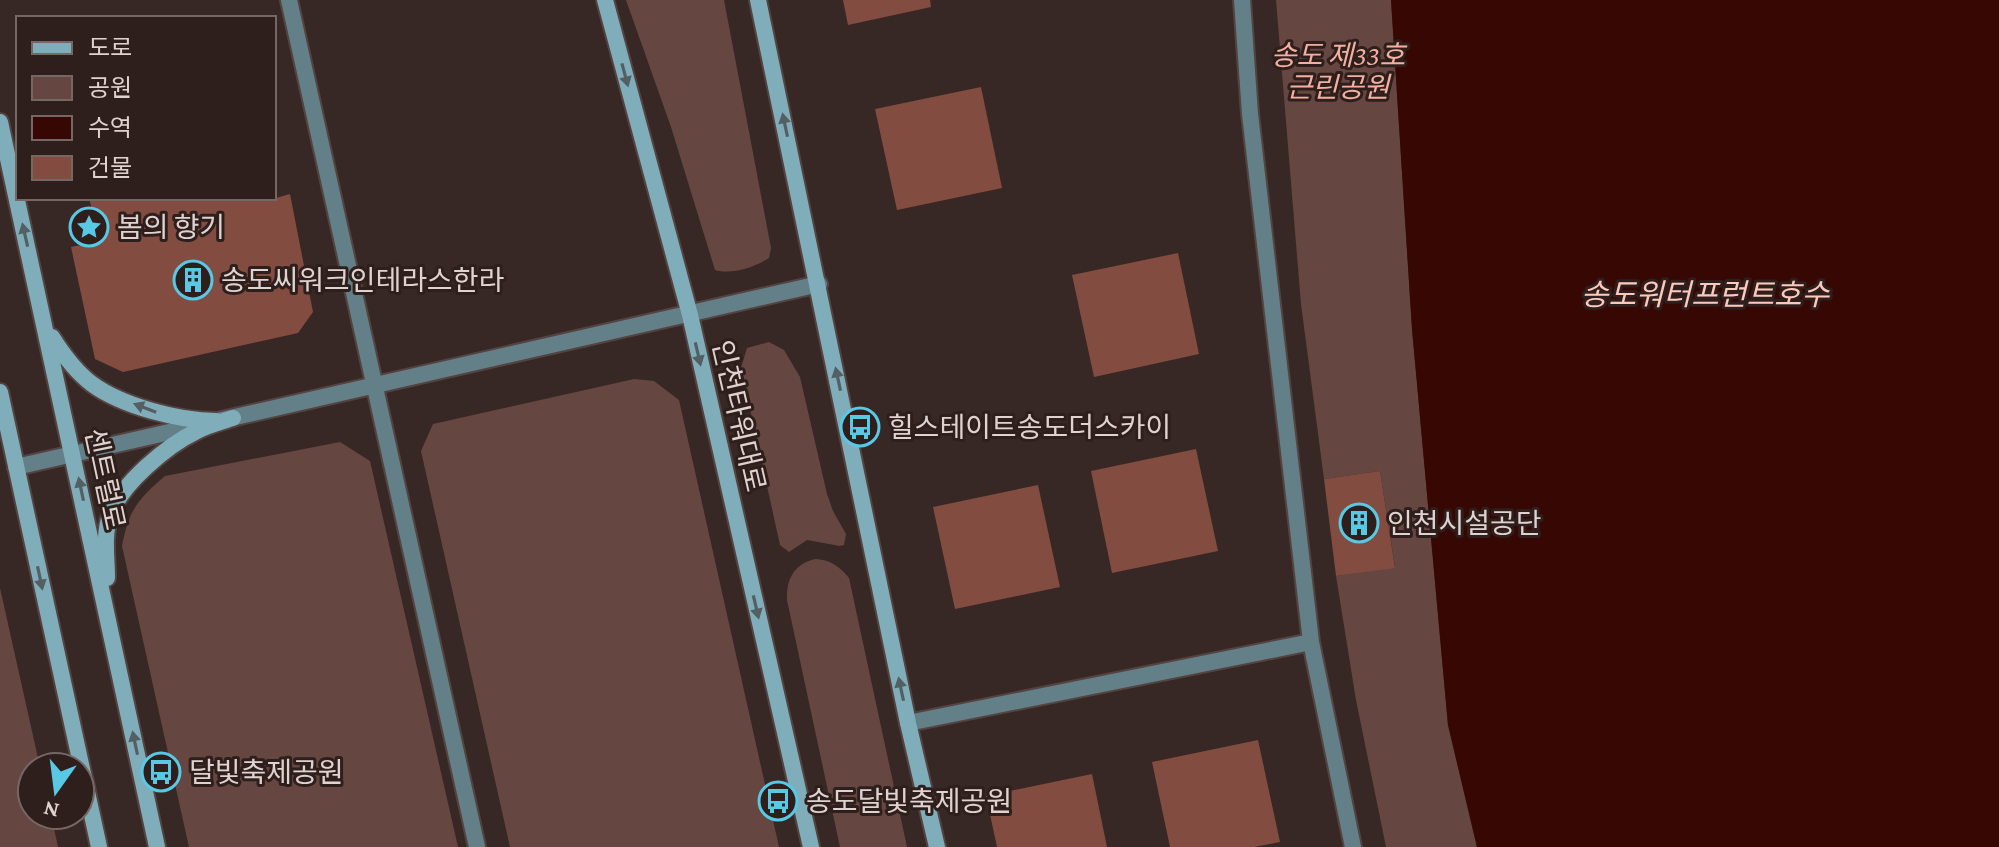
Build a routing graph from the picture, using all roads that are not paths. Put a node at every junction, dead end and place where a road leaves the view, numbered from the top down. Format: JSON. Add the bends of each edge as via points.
{"nodes":[{"id":1,"x":289,"y":0,"type":"edge"},
{"id":2,"x":605,"y":0,"type":"edge"},
{"id":3,"x":758,"y":0,"type":"edge"},
{"id":4,"x":1242,"y":0,"type":"edge"},
{"id":5,"x":0,"y":122,"type":"edge"},
{"id":6,"x":16,"y":195,"type":"edge"},
{"id":7,"x":17,"y":200,"type":"edge"},
{"id":8,"x":819,"y":284,"type":"junction"},
{"id":9,"x":42,"y":313,"type":"junction"},
{"id":10,"x":690,"y":315,"type":"junction"},
{"id":11,"x":373,"y":386,"type":"junction"},
{"id":12,"x":0,"y":392,"type":"edge"},
{"id":13,"x":227,"y":419,"type":"junction"},
{"id":14,"x":74,"y":454,"type":"junction"},
{"id":15,"x":16,"y":467,"type":"junction"},
{"id":16,"x":110,"y":627,"type":"junction"},
{"id":17,"x":1311,"y":642,"type":"junction"},
{"id":18,"x":908,"y":723,"type":"junction"},
{"id":19,"x":99,"y":847,"type":"edge"},
{"id":20,"x":157,"y":847,"type":"edge"},
{"id":21,"x":477,"y":847,"type":"edge"},
{"id":22,"x":811,"y":847,"type":"edge"},
{"id":23,"x":937,"y":847,"type":"edge"},
{"id":24,"x":1353,"y":847,"type":"edge"}],
"edges":[{"from":1,"to":11,"type":"street"},
{"from":2,"to":10,"type":"main road","name":"인천타워대로","one_way":true},
{"from":8,"to":3,"type":"main road","one_way":true},
{"from":4,"to":17,"type":"street","via":[[1250,114]]},
{"from":6,"to":5,"type":"main road","name":"센트럴로","one_way":true},
{"from":9,"to":7,"type":"main road","name":"센트럴로","one_way":true},
{"from":8,"to":10,"type":"street"},
{"from":18,"to":8,"type":"main road","one_way":true},
{"from":13,"to":9,"type":"main road","one_way":true,"via":[[180,419],[93,385],[67,358]]},
{"from":9,"to":14,"type":"main road","name":"센트럴로"},
{"from":10,"to":11,"type":"street"},
{"from":10,"to":22,"type":"main road","name":"인천타워대로","one_way":true},
{"from":11,"to":13,"type":"street"},
{"from":11,"to":21,"type":"street"},
{"from":12,"to":15,"type":"main road"},
{"from":13,"to":14,"type":"street"},
{"from":13,"to":16,"type":"main road","via":[[179,442],[141,472],[115,502],[106,531]]},
{"from":14,"to":15,"type":"street"},
{"from":16,"to":14,"type":"main road","name":"센트럴로","one_way":true},
{"from":15,"to":19,"type":"main road","one_way":true},
{"from":20,"to":16,"type":"main road","name":"센트럴로","one_way":true},
{"from":17,"to":18,"type":"street"},
{"from":17,"to":24,"type":"street"},
{"from":18,"to":23,"type":"main road"}]}
